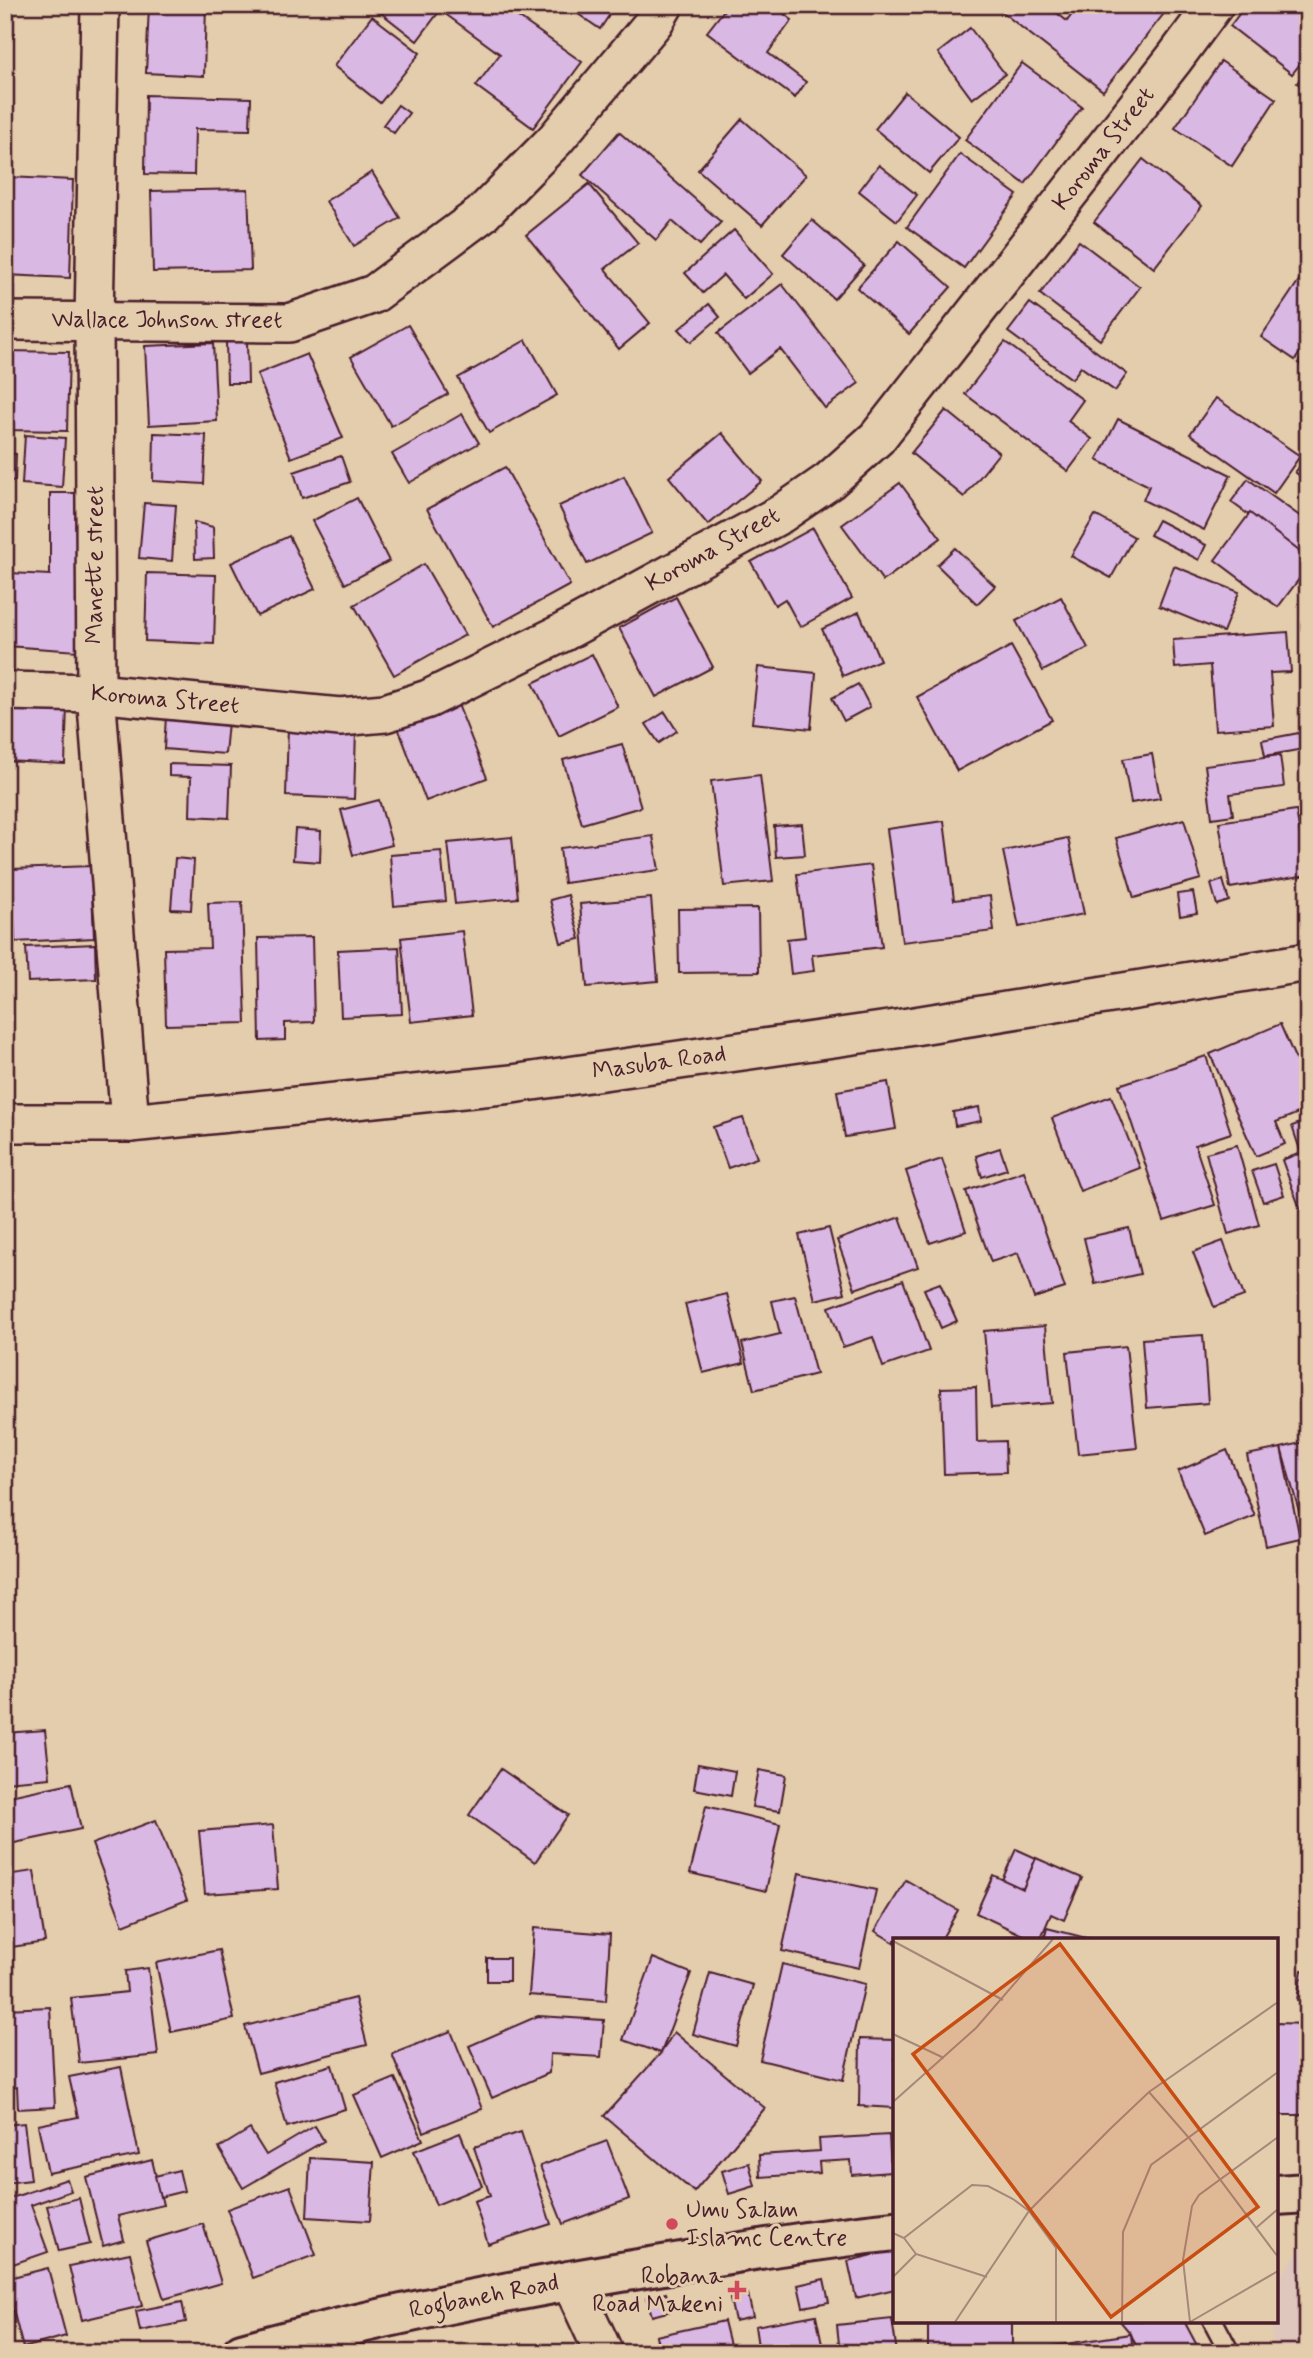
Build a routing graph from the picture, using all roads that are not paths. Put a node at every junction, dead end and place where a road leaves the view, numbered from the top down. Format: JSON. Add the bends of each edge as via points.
{"nodes":[{"id":1,"x":100,"y":5,"type":"edge"},
{"id":2,"x":664,"y":5,"type":"edge"},
{"id":3,"x":1214,"y":5,"type":"edge"},
{"id":4,"x":5,"y":321,"type":"edge"},
{"id":5,"x":94,"y":321,"type":"junction"},
{"id":6,"x":5,"y":691,"type":"edge"},
{"id":7,"x":96,"y":693,"type":"junction"},
{"id":8,"x":1308,"y":962,"type":"edge"},
{"id":9,"x":5,"y":1123,"type":"edge"},
{"id":10,"x":130,"y":1124,"type":"junction"},
{"id":11,"x":1308,"y":2193,"type":"edge"},
{"id":12,"x":1278,"y":2195,"type":"edge"},
{"id":13,"x":893,"y":2231,"type":"edge"},
{"id":14,"x":570,"y":2280,"type":"junction"},
{"id":15,"x":1214,"y":2323,"type":"edge"},
{"id":16,"x":242,"y":2353,"type":"edge"},
{"id":17,"x":604,"y":2353,"type":"edge"},
{"id":18,"x":1230,"y":2353,"type":"edge"}],
"edges":[{"from":1,"to":5,"type":"street","name":"Manette street"},
{"from":2,"to":5,"type":"street","name":"Wallace Johnson street","via":[[555,140],[482,214],[374,294],[289,323]]},
{"from":3,"to":7,"type":"street","name":"Koroma Street","via":[[877,438],[829,481],[781,514],[562,633],[428,699],[385,713],[340,717]]},
{"from":4,"to":5,"type":"street","name":"Wallace Johnson street"},
{"from":5,"to":7,"type":"street","name":"Manette street"},
{"from":6,"to":7,"type":"street","name":"Koroma Street"},
{"from":7,"to":10,"type":"street","name":"Manette street"},
{"from":8,"to":10,"type":"street","name":"Masuba Road","via":[[896,1029],[512,1084]]},
{"from":9,"to":10,"type":"street","name":"Masuba Road"},
{"from":11,"to":12,"type":"main road"},
{"from":13,"to":14,"type":"main road","name":"Rogbaneh Road"},
{"from":14,"to":16,"type":"main road","name":"Rogbaneh Road","via":[[336,2327]]},
{"from":14,"to":17,"type":"street"},
{"from":15,"to":18,"type":"lane"}]}
